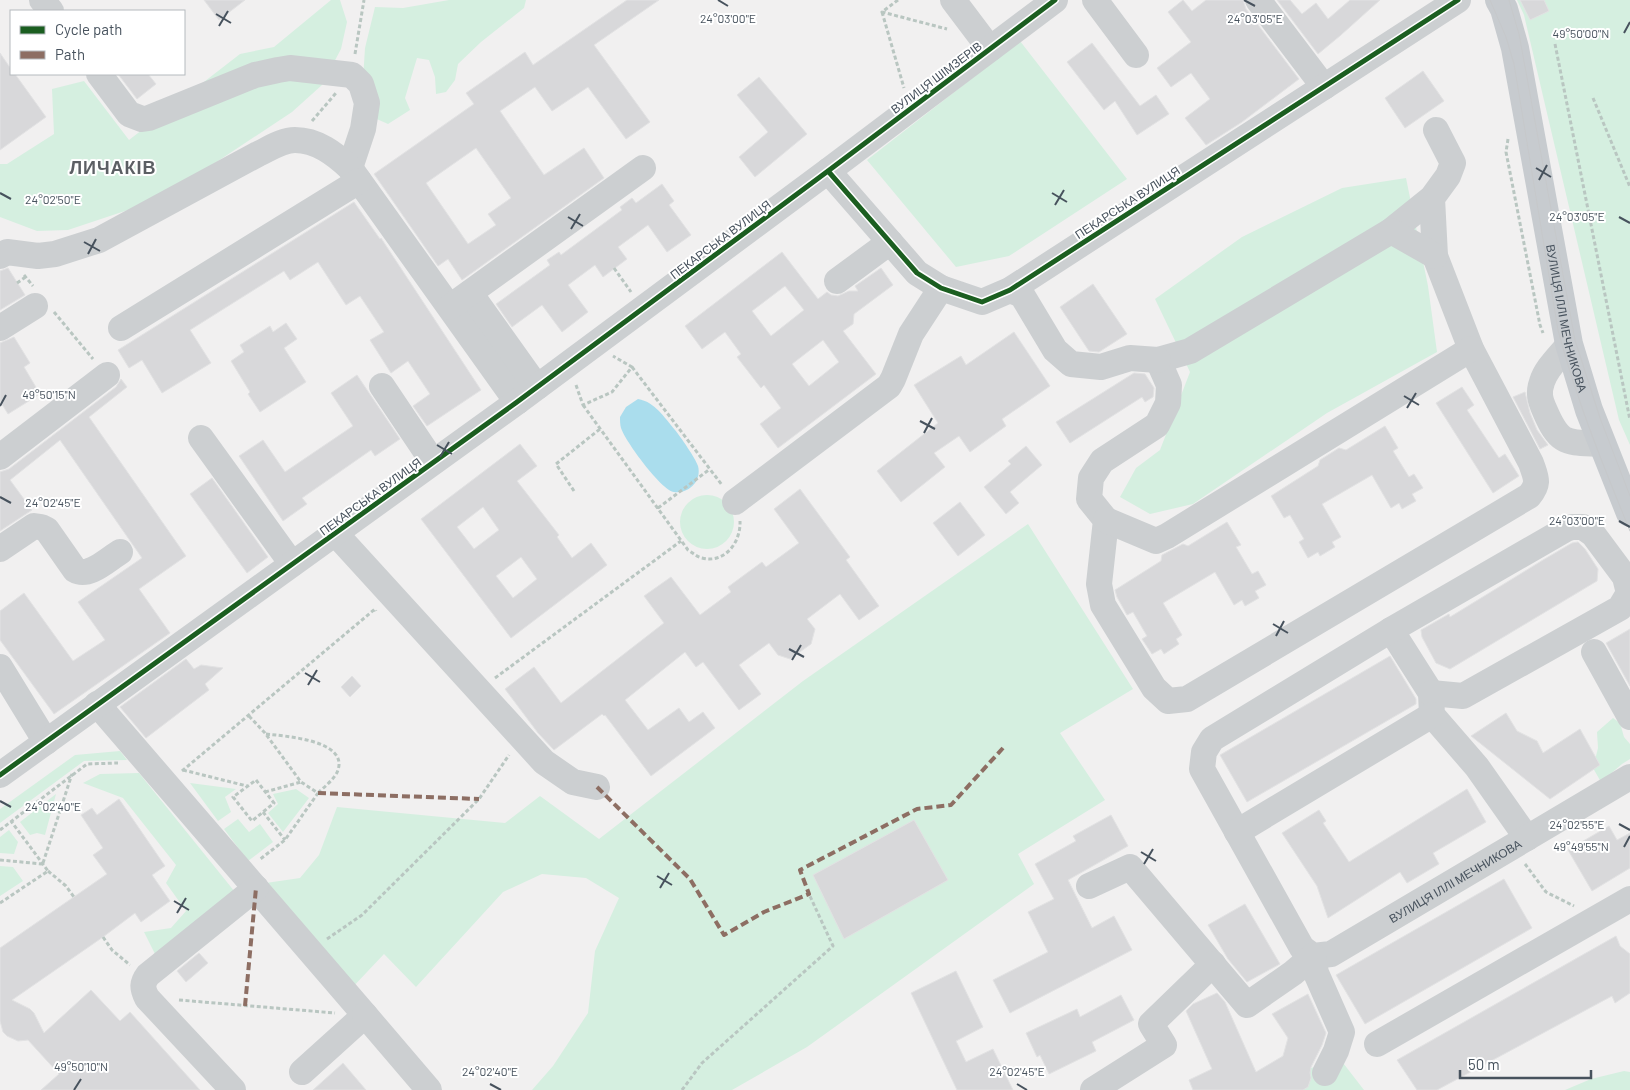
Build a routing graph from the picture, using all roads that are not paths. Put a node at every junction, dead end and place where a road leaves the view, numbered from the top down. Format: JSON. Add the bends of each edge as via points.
{"nodes":[{"id":1,"x":953,"y":0,"type":"edge"},
{"id":2,"x":1055,"y":0,"type":"edge"},
{"id":3,"x":1095,"y":0,"type":"edge"},
{"id":4,"x":1258,"y":0,"type":"edge"},
{"id":5,"x":1458,"y":0,"type":"edge"},
{"id":6,"x":1499,"y":0,"type":"edge"},
{"id":7,"x":986,"y":44,"type":"junction"},
{"id":8,"x":1136,"y":55,"type":"dead end"},
{"id":9,"x":100,"y":75,"type":"edge"},
{"id":10,"x":1324,"y":87,"type":"junction"},
{"id":11,"x":1436,"y":130,"type":"dead end"},
{"id":12,"x":643,"y":168,"type":"dead end"},
{"id":13,"x":828,"y":171,"type":"junction"},
{"id":14,"x":354,"y":175,"type":"junction"},
{"id":15,"x":1432,"y":198,"type":"junction"},
{"id":16,"x":1391,"y":231,"type":"junction"},
{"id":17,"x":890,"y":242,"type":"junction"},
{"id":18,"x":0,"y":256,"type":"edge"},
{"id":19,"x":1435,"y":256,"type":"junction"},
{"id":20,"x":837,"y":280,"type":"dead end"},
{"id":21,"x":941,"y":288,"type":"junction"},
{"id":22,"x":1010,"y":290,"type":"junction"},
{"id":23,"x":460,"y":300,"type":"junction"},
{"id":24,"x":35,"y":306,"type":"dead end"},
{"id":25,"x":0,"y":328,"type":"edge"},
{"id":26,"x":121,"y":328,"type":"dead end"},
{"id":27,"x":1569,"y":344,"type":"junction"},
{"id":28,"x":1471,"y":349,"type":"junction"},
{"id":29,"x":1158,"y":360,"type":"junction"},
{"id":30,"x":107,"y":375,"type":"dead end"},
{"id":31,"x":382,"y":386,"type":"dead end"},
{"id":32,"x":537,"y":387,"type":"junction"},
{"id":33,"x":516,"y":402,"type":"junction"},
{"id":34,"x":200,"y":438,"type":"dead end"},
{"id":35,"x":1589,"y":444,"type":"junction"},
{"id":36,"x":0,"y":457,"type":"edge"},
{"id":37,"x":433,"y":462,"type":"junction"},
{"id":38,"x":1531,"y":463,"type":"junction"},
{"id":39,"x":735,"y":502,"type":"road end"},
{"id":40,"x":1630,"y":513,"type":"edge"},
{"id":41,"x":1106,"y":520,"type":"junction"},
{"id":42,"x":336,"y":533,"type":"junction"},
{"id":43,"x":0,"y":549,"type":"edge"},
{"id":44,"x":120,"y":552,"type":"dead end"},
{"id":45,"x":292,"y":564,"type":"junction"},
{"id":46,"x":1391,"y":630,"type":"junction"},
{"id":47,"x":1594,"y":652,"type":"dead end"},
{"id":48,"x":0,"y":667,"type":"edge"},
{"id":49,"x":97,"y":704,"type":"junction"},
{"id":50,"x":1431,"y":704,"type":"junction"},
{"id":51,"x":1630,"y":717,"type":"edge"},
{"id":52,"x":46,"y":742,"type":"junction"},
{"id":53,"x":0,"y":775,"type":"edge"},
{"id":54,"x":1630,"y":777,"type":"edge"},
{"id":55,"x":597,"y":787,"type":"dead end"},
{"id":56,"x":1237,"y":832,"type":"junction"},
{"id":57,"x":1519,"y":842,"type":"junction"},
{"id":58,"x":249,"y":881,"type":"junction"},
{"id":59,"x":1089,"y":886,"type":"dead end"},
{"id":60,"x":1619,"y":912,"type":"edge"},
{"id":61,"x":1322,"y":955,"type":"junction"},
{"id":62,"x":1213,"y":964,"type":"junction"},
{"id":63,"x":365,"y":1015,"type":"junction"},
{"id":64,"x":1378,"y":1044,"type":"dead end"},
{"id":65,"x":302,"y":1072,"type":"dead end"},
{"id":66,"x":1325,"y":1073,"type":"dead end"},
{"id":67,"x":232,"y":1090,"type":"edge"},
{"id":68,"x":429,"y":1090,"type":"edge"},
{"id":69,"x":1093,"y":1090,"type":"edge"}],
"edges":[{"from":1,"to":7,"type":"street","name":"ВУЛИЦЯ ШІМЗЕРІВ"},
{"from":2,"to":7,"type":"street","name":"ВУЛИЦЯ ШІМЗЕРІВ"},
{"from":3,"to":8,"type":"street"},
{"from":4,"to":10,"type":"street"},
{"from":5,"to":10,"type":"street","name":"ПЕКАРСЬКА ВУЛИЦЯ"},
{"from":6,"to":27,"type":"main road","name":"ВУЛИЦЯ ІЛЛІ МЕЧНИКОВА","via":[[1515,48]]},
{"from":7,"to":13,"type":"street","name":"ВУЛИЦЯ ШІМЗЕРІВ"},
{"from":9,"to":14,"type":"street","via":[[129,114],[142,119],[255,75],[278,70],[290,68],[352,75],[361,84],[367,103]]},
{"from":10,"to":22,"type":"street","name":"ПЕКАРСЬКА ВУЛИЦЯ"},
{"from":11,"to":15,"type":"street","via":[[1453,163]]},
{"from":12,"to":23,"type":"street"},
{"from":13,"to":17,"type":"street","name":"ПЕКАРСЬКА ВУЛИЦЯ"},
{"from":13,"to":32,"type":"street","name":"ПЕКАРСЬКА ВУЛИЦЯ"},
{"from":14,"to":18,"type":"street","via":[[336,155],[323,147],[294,140],[258,154],[99,240],[55,254],[38,256],[7,252]]},
{"from":14,"to":23,"type":"street"},
{"from":14,"to":26,"type":"street"},
{"from":15,"to":16,"type":"street"},
{"from":15,"to":19,"type":"street"},
{"from":16,"to":19,"type":"street"},
{"from":16,"to":29,"type":"street","via":[[1190,351]]},
{"from":17,"to":20,"type":"street"},
{"from":17,"to":21,"type":"street","name":"ПЕКАРСЬКА ВУЛИЦЯ","via":[[917,273]]},
{"from":19,"to":28,"type":"street"},
{"from":21,"to":22,"type":"street","name":"ПЕКАРСЬКА ВУЛИЦЯ","via":[[982,302]]},
{"from":21,"to":39,"type":"street","via":[[911,334],[889,386]]},
{"from":22,"to":29,"type":"street","via":[[1022,295],[1055,350],[1071,364],[1101,367],[1130,358]]},
{"from":23,"to":32,"type":"street"},
{"from":23,"to":33,"type":"street"},
{"from":24,"to":25,"type":"street"},
{"from":27,"to":35,"type":"main road","name":"ВУЛИЦЯ ІЛЛІ МЕЧНИКОВА","via":[[1589,410]]},
{"from":27,"to":35,"type":"street","via":[[1542,380],[1539,396],[1554,430],[1565,440]]},
{"from":28,"to":38,"type":"street"},
{"from":28,"to":41,"type":"street","via":[[1167,536],[1156,541]]},
{"from":29,"to":41,"type":"street","via":[[1168,385],[1168,404],[1157,425],[1102,461],[1090,478],[1089,499]]},
{"from":30,"to":36,"type":"street"},
{"from":31,"to":37,"type":"street"},
{"from":32,"to":33,"type":"street","name":"ПЕКАРСЬКА ВУЛИЦЯ"},
{"from":33,"to":37,"type":"street","name":"ПЕКАРСЬКА ВУЛИЦЯ"},
{"from":34,"to":45,"type":"street"},
{"from":35,"to":38,"type":"street"},
{"from":35,"to":40,"type":"main road","name":"ВУЛИЦЯ ІЛЛІ МЕЧНИКОВА"},
{"from":37,"to":42,"type":"street","name":"ПЕКАРСЬКА ВУЛИЦЯ"},
{"from":38,"to":41,"type":"street","via":[[1537,481],[1529,496],[1187,699],[1168,701],[1154,688],[1104,605],[1099,584]]},
{"from":42,"to":45,"type":"street","name":"ПЕКАРСЬКА ВУЛИЦЯ"},
{"from":42,"to":55,"type":"street","via":[[544,762],[573,782]]},
{"from":43,"to":44,"type":"street","via":[[34,526],[47,530],[80,573],[88,572]]},
{"from":45,"to":49,"type":"street","name":"ПЕКАРСЬКА ВУЛИЦЯ"},
{"from":46,"to":50,"type":"street"},
{"from":46,"to":50,"type":"street","via":[[1572,527],[1583,527],[1593,534],[1625,577],[1629,593],[1620,608],[1463,696]]},
{"from":46,"to":56,"type":"street","via":[[1212,739],[1204,752],[1202,769]]},
{"from":47,"to":51,"type":"street"},
{"from":48,"to":52,"type":"street"},
{"from":49,"to":52,"type":"street","name":"ПЕКАРСЬКА ВУЛИЦЯ"},
{"from":49,"to":58,"type":"street","via":[[146,762],[174,777]]},
{"from":50,"to":56,"type":"street"},
{"from":50,"to":57,"type":"street","via":[[1477,767]]},
{"from":52,"to":53,"type":"street","name":"ПЕКАРСЬКА ВУЛИЦЯ"},
{"from":54,"to":57,"type":"street","name":"ВУЛИЦЯ ІЛЛІ МЕЧНИКОВА"},
{"from":56,"to":61,"type":"street","via":[[1302,948]]},
{"from":57,"to":61,"type":"street","name":"ВУЛИЦЯ ІЛЛІ МЕЧНИКОВА"},
{"from":58,"to":63,"type":"street"},
{"from":58,"to":67,"type":"street","via":[[148,975],[143,990]]},
{"from":59,"to":62,"type":"street","via":[[1130,868]]},
{"from":60,"to":64,"type":"street"},
{"from":61,"to":62,"type":"street","name":"ВУЛИЦЯ ІЛЛІ МЕЧНИКОВА","via":[[1247,1005]]},
{"from":61,"to":66,"type":"street","via":[[1316,973],[1342,1032]]},
{"from":62,"to":69,"type":"street","via":[[1151,1024],[1164,1046]]},
{"from":63,"to":65,"type":"street"},
{"from":63,"to":68,"type":"street"}]}
